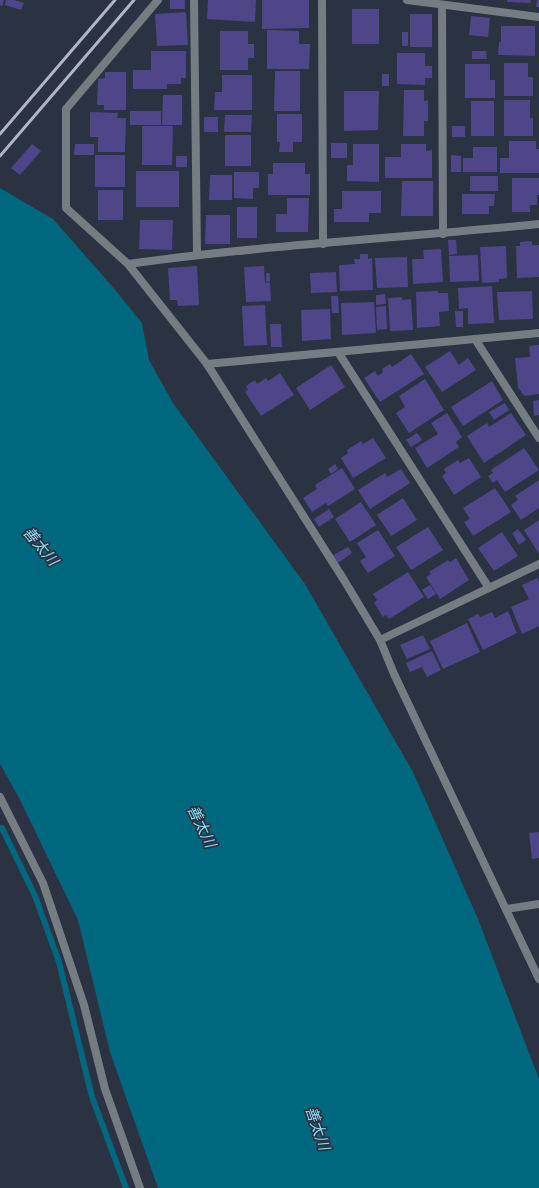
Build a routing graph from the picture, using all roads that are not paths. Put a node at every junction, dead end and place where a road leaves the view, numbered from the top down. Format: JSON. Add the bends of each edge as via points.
{"nodes":[{"id":1,"x":158,"y":0,"type":"edge"},
{"id":2,"x":194,"y":0,"type":"edge"},
{"id":3,"x":322,"y":0,"type":"edge"},
{"id":4,"x":407,"y":0,"type":"edge"},
{"id":5,"x":442,"y":5,"type":"junction"},
{"id":6,"x":539,"y":17,"type":"edge"},
{"id":7,"x":539,"y":224,"type":"edge"},
{"id":8,"x":443,"y":234,"type":"junction"},
{"id":9,"x":323,"y":244,"type":"junction"},
{"id":10,"x":197,"y":254,"type":"junction"},
{"id":11,"x":128,"y":264,"type":"junction"},
{"id":12,"x":539,"y":333,"type":"edge"},
{"id":13,"x":475,"y":339,"type":"junction"},
{"id":14,"x":338,"y":352,"type":"junction"},
{"id":15,"x":207,"y":364,"type":"junction"},
{"id":16,"x":539,"y":438,"type":"edge"},
{"id":17,"x":539,"y":564,"type":"edge"},
{"id":18,"x":489,"y":588,"type":"junction"},
{"id":19,"x":380,"y":640,"type":"junction"},
{"id":20,"x":0,"y":797,"type":"edge"},
{"id":21,"x":3,"y":811,"type":"edge"},
{"id":22,"x":539,"y":904,"type":"edge"},
{"id":23,"x":506,"y":909,"type":"junction"},
{"id":24,"x":539,"y":979,"type":"edge"},
{"id":25,"x":140,"y":1188,"type":"edge"}],
"edges":[{"from":1,"to":11,"type":"street","via":[[66,109],[66,208]]},
{"from":2,"to":10,"type":"street"},
{"from":3,"to":9,"type":"street"},
{"from":4,"to":5,"type":"street"},
{"from":5,"to":6,"type":"street"},
{"from":5,"to":8,"type":"street"},
{"from":7,"to":8,"type":"street"},
{"from":8,"to":9,"type":"street"},
{"from":9,"to":10,"type":"street"},
{"from":10,"to":11,"type":"street"},
{"from":11,"to":15,"type":"street"},
{"from":12,"to":13,"type":"street"},
{"from":13,"to":14,"type":"street"},
{"from":13,"to":16,"type":"street"},
{"from":14,"to":15,"type":"street"},
{"from":14,"to":18,"type":"street"},
{"from":15,"to":19,"type":"street"},
{"from":17,"to":18,"type":"street"},
{"from":18,"to":19,"type":"street"},
{"from":19,"to":23,"type":"street"},
{"from":20,"to":21,"type":"street"},
{"from":21,"to":25,"type":"street","via":[[43,883],[84,1005],[105,1090]]},
{"from":22,"to":23,"type":"street"},
{"from":23,"to":24,"type":"street"}]}
